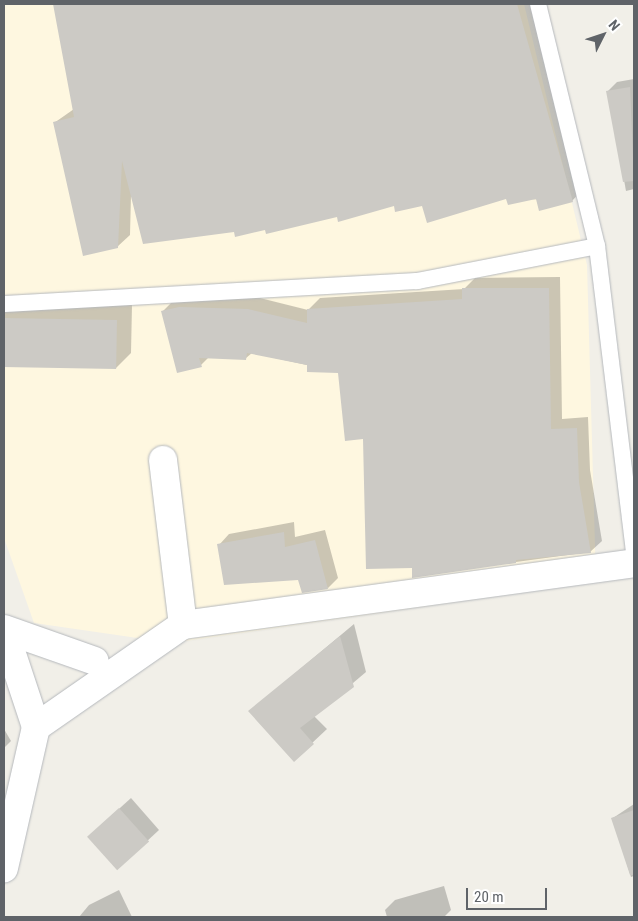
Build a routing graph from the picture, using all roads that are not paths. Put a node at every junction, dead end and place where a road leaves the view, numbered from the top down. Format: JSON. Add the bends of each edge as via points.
{"nodes":[{"id":1,"x":538,"y":4,"type":"edge"},
{"id":2,"x":597,"y":246,"type":"junction"},
{"id":3,"x":4,"y":304,"type":"edge"},
{"id":4,"x":163,"y":460,"type":"dead end"},
{"id":5,"x":634,"y":554,"type":"edge"},
{"id":6,"x":634,"y":563,"type":"edge"},
{"id":7,"x":183,"y":625,"type":"junction"},
{"id":8,"x":4,"y":629,"type":"edge"},
{"id":9,"x":95,"y":661,"type":"dead end"},
{"id":10,"x":36,"y":727,"type":"junction"},
{"id":11,"x":4,"y":868,"type":"edge"}],
"edges":[{"from":1,"to":2,"type":"lane"},
{"from":2,"to":3,"type":"lane","via":[[417,281]]},
{"from":2,"to":5,"type":"lane"},
{"from":4,"to":7,"type":"street"},
{"from":6,"to":7,"type":"street"},
{"from":7,"to":10,"type":"street"},
{"from":8,"to":9,"type":"street"},
{"from":8,"to":10,"type":"street"},
{"from":10,"to":11,"type":"street"}]}
